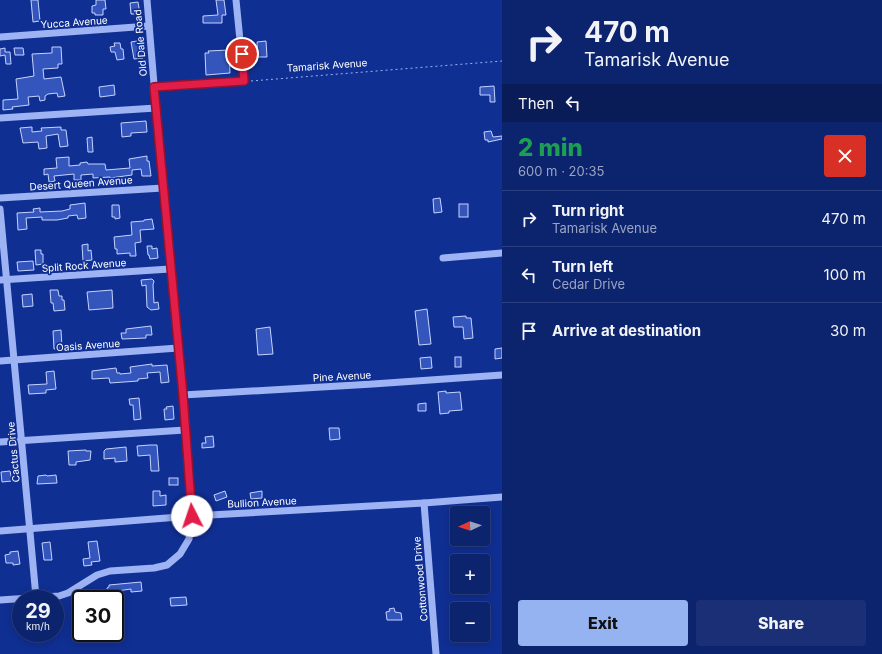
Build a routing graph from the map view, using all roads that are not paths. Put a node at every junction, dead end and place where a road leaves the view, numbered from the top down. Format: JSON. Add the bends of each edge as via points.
{"nodes":[{"id":1,"x":147,"y":0,"type":"edge"},
{"id":2,"x":236,"y":0,"type":"edge"},
{"id":3,"x":149,"y":26,"type":"junction"},
{"id":4,"x":0,"y":37,"type":"edge"},
{"id":5,"x":154,"y":87,"type":"junction"},
{"id":6,"x":156,"y":108,"type":"junction"},
{"id":7,"x":0,"y":118,"type":"edge"},
{"id":8,"x":163,"y":188,"type":"junction"},
{"id":9,"x":0,"y":198,"type":"edge"},
{"id":10,"x":0,"y":209,"type":"edge"},
{"id":11,"x":502,"y":253,"type":"edge"},
{"id":12,"x":443,"y":258,"type":"dead end"},
{"id":13,"x":170,"y":269,"type":"junction"},
{"id":14,"x":4,"y":280,"type":"edge"},
{"id":15,"x":178,"y":348,"type":"junction"},
{"id":16,"x":14,"y":360,"type":"junction"},
{"id":17,"x":0,"y":361,"type":"edge"},
{"id":18,"x":502,"y":375,"type":"edge"},
{"id":19,"x":183,"y":395,"type":"junction"},
{"id":20,"x":185,"y":430,"type":"junction"},
{"id":21,"x":22,"y":440,"type":"junction"},
{"id":22,"x":0,"y":442,"type":"edge"},
{"id":23,"x":502,"y":497,"type":"edge"},
{"id":24,"x":424,"y":503,"type":"junction"},
{"id":25,"x":192,"y":516,"type":"junction"},
{"id":26,"x":30,"y":529,"type":"junction"},
{"id":27,"x":0,"y":531,"type":"edge"},
{"id":28,"x":35,"y":590,"type":"edge"},
{"id":29,"x":64,"y":594,"type":"edge"},
{"id":30,"x":12,"y":599,"type":"edge"},
{"id":31,"x":0,"y":600,"type":"edge"},
{"id":32,"x":436,"y":654,"type":"edge"}],
"edges":[{"from":1,"to":3,"type":"street","name":"Old Dale Road"},
{"from":2,"to":5,"type":"street","via":[[244,81]]},
{"from":3,"to":4,"type":"street","name":"Yucca Avenue"},
{"from":3,"to":5,"type":"street","name":"Old Dale Road"},
{"from":5,"to":6,"type":"street","name":"Old Dale Road"},
{"from":6,"to":7,"type":"street"},
{"from":6,"to":8,"type":"street","name":"Old Dale Road"},
{"from":8,"to":9,"type":"street","name":"Desert Queen Avenue"},
{"from":8,"to":13,"type":"street","name":"Old Dale Road"},
{"from":10,"to":14,"type":"street","name":"Cactus Drive"},
{"from":11,"to":12,"type":"street"},
{"from":13,"to":14,"type":"street","name":"Split Rock Avenue"},
{"from":13,"to":15,"type":"street","name":"Old Dale Road"},
{"from":14,"to":16,"type":"street","name":"Cactus Drive"},
{"from":15,"to":16,"type":"street","name":"Oasis Avenue"},
{"from":15,"to":19,"type":"street","name":"Old Dale Road"},
{"from":16,"to":17,"type":"street","name":"Oasis Avenue"},
{"from":16,"to":21,"type":"street","name":"Cactus Drive"},
{"from":18,"to":19,"type":"street","name":"Pine Avenue"},
{"from":19,"to":20,"type":"street","name":"Old Dale Road"},
{"from":20,"to":21,"type":"street"},
{"from":20,"to":25,"type":"street","name":"Old Dale Road"},
{"from":21,"to":22,"type":"street"},
{"from":21,"to":26,"type":"street","name":"Cactus Drive"},
{"from":23,"to":24,"type":"street","name":"Bullion Avenue"},
{"from":24,"to":25,"type":"street","name":"Bullion Avenue"},
{"from":24,"to":32,"type":"street","name":"Cottonwood Drive"},
{"from":25,"to":26,"type":"street","name":"Bullion Avenue"},
{"from":25,"to":29,"type":"street","name":"Old Dale Road","via":[[189,539],[180,554],[167,565],[110,571],[97,575]]},
{"from":26,"to":27,"type":"street","name":"Bullion Avenue"},
{"from":26,"to":28,"type":"street","name":"Cactus Drive"},
{"from":30,"to":31,"type":"street"}]}
